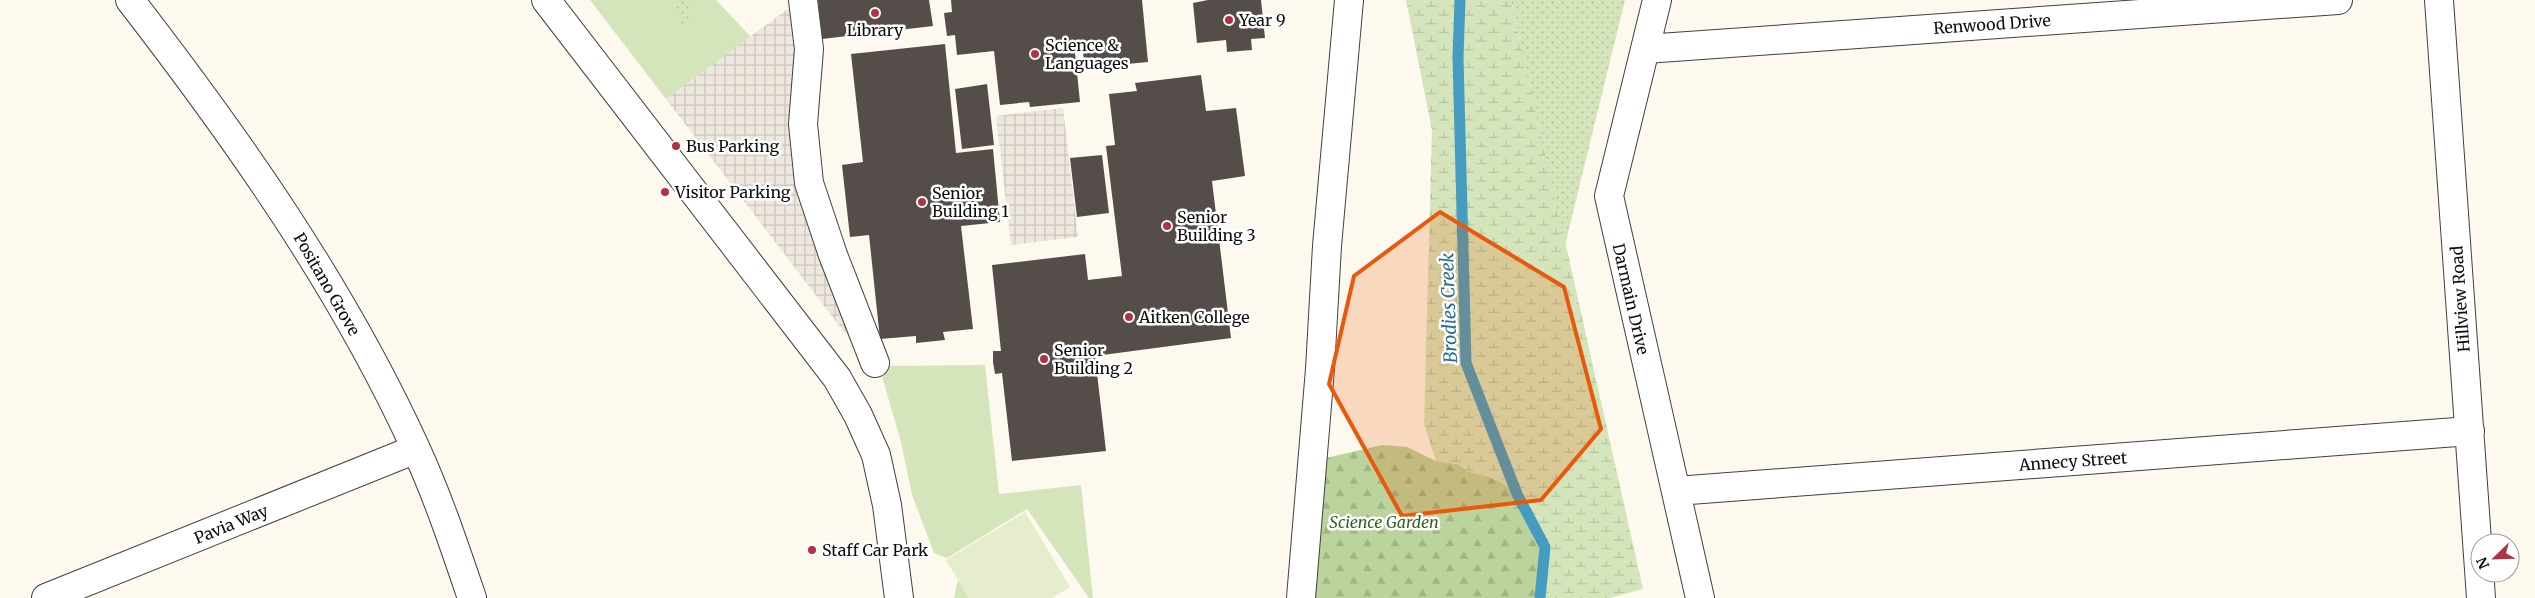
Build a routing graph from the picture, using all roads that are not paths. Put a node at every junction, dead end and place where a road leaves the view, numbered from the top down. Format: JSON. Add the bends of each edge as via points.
{"nodes":[{"id":1,"x":130,"y":0,"type":"edge"},
{"id":2,"x":546,"y":0,"type":"edge"},
{"id":3,"x":804,"y":0,"type":"edge"},
{"id":4,"x":1349,"y":0,"type":"edge"},
{"id":5,"x":1657,"y":0,"type":"edge"},
{"id":6,"x":2338,"y":0,"type":"edge"},
{"id":7,"x":2439,"y":0,"type":"edge"},
{"id":8,"x":1645,"y":49,"type":"junction"},
{"id":9,"x":875,"y":363,"type":"dead end"},
{"id":10,"x":2470,"y":431,"type":"junction"},
{"id":11,"x":416,"y":449,"type":"junction"},
{"id":12,"x":1676,"y":491,"type":"junction"},
{"id":13,"x":46,"y":598,"type":"edge"},
{"id":14,"x":472,"y":598,"type":"edge"},
{"id":15,"x":899,"y":598,"type":"edge"},
{"id":16,"x":1301,"y":598,"type":"edge"},
{"id":17,"x":1700,"y":598,"type":"edge"},
{"id":18,"x":2481,"y":598,"type":"edge"}],
"edges":[{"from":1,"to":11,"type":"street","name":"Positano Grove","via":[[225,126],[306,245],[372,362]]},
{"from":2,"to":15,"type":"street","via":[[841,386],[876,456],[887,505]]},
{"from":3,"to":9,"type":"street","via":[[808,49],[803,124],[809,183]]},
{"from":4,"to":16,"type":"street"},
{"from":5,"to":8,"type":"street","name":"Darmain Drive"},
{"from":6,"to":8,"type":"street","name":"Renwood Drive"},
{"from":7,"to":10,"type":"street","name":"Hillview Road"},
{"from":8,"to":12,"type":"street","name":"Darmain Drive","via":[[1609,196]]},
{"from":10,"to":12,"type":"street","name":"Annecy Street"},
{"from":10,"to":18,"type":"street","name":"Hillview Road"},
{"from":11,"to":13,"type":"street","name":"Pavia Way"},
{"from":11,"to":14,"type":"street","name":"Positano Grove"},
{"from":12,"to":17,"type":"street","name":"Darmain Drive"}]}
